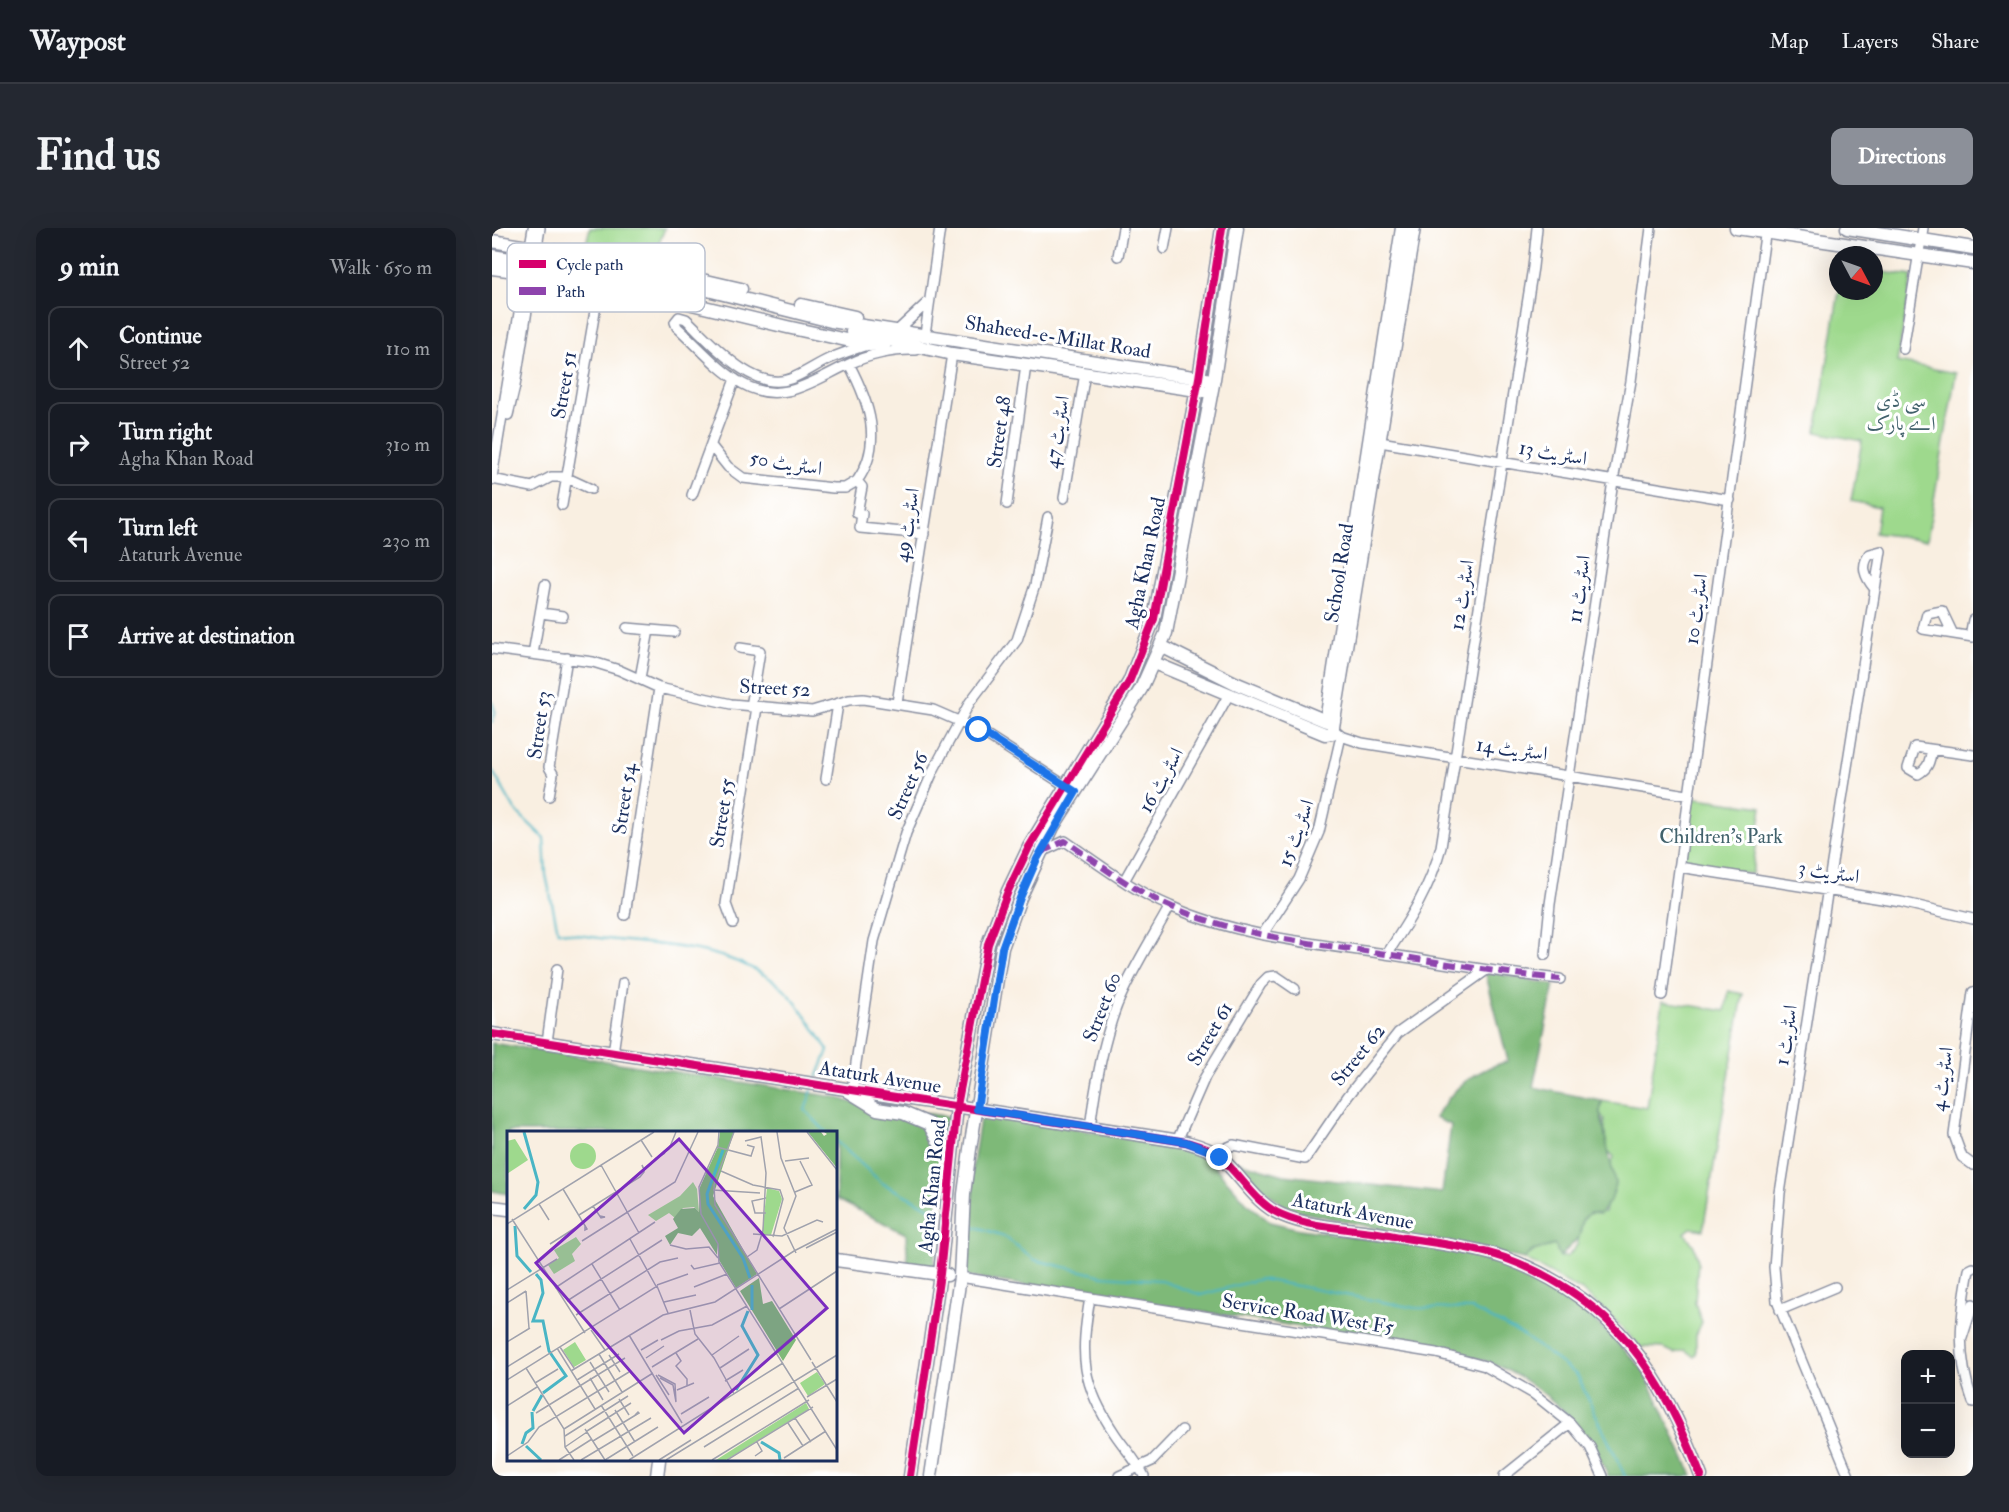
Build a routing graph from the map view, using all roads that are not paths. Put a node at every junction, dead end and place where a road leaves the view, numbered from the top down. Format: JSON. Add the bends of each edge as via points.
{"nodes":[{"id":1,"x":533,"y":228,"type":"edge"},
{"id":2,"x":540,"y":228,"type":"edge"},
{"id":3,"x":940,"y":228,"type":"edge"},
{"id":4,"x":1123,"y":228,"type":"edge"},
{"id":5,"x":1168,"y":228,"type":"edge"},
{"id":6,"x":1222,"y":228,"type":"edge"},
{"id":7,"x":1236,"y":228,"type":"edge"},
{"id":8,"x":1402,"y":228,"type":"edge"},
{"id":9,"x":1414,"y":228,"type":"edge"},
{"id":10,"x":1537,"y":228,"type":"edge"},
{"id":11,"x":1651,"y":228,"type":"edge"},
{"id":12,"x":1736,"y":228,"type":"edge"},
{"id":13,"x":1847,"y":228,"type":"edge"},
{"id":14,"x":1765,"y":230,"type":"edge"},
{"id":15,"x":1922,"y":234,"type":"edge"},
{"id":16,"x":492,"y":241,"type":"edge"},
{"id":17,"x":528,"y":243,"type":"edge"},
{"id":18,"x":531,"y":243,"type":"edge"},
{"id":19,"x":507,"y":246,"type":"tunnel mouth"},
{"id":20,"x":492,"y":248,"type":"edge"},
{"id":21,"x":1973,"y":248,"type":"edge"},
{"id":22,"x":1164,"y":249,"type":"dead end"},
{"id":23,"x":507,"y":250,"type":"tunnel mouth"},
{"id":24,"x":507,"y":254,"type":"tunnel mouth"},
{"id":25,"x":1919,"y":254,"type":"junction"},
{"id":26,"x":492,"y":256,"type":"edge"},
{"id":27,"x":1118,"y":256,"type":"dead end"},
{"id":28,"x":1973,"y":263,"type":"edge"},
{"id":29,"x":492,"y":268,"type":"edge"},
{"id":30,"x":507,"y":270,"type":"edge"},
{"id":31,"x":705,"y":280,"type":"edge"},
{"id":32,"x":705,"y":289,"type":"edge"},
{"id":33,"x":928,"y":302,"type":"junction"},
{"id":34,"x":705,"y":306,"type":"edge"},
{"id":35,"x":524,"y":312,"type":"edge"},
{"id":36,"x":595,"y":312,"type":"edge"},
{"id":37,"x":925,"y":334,"type":"junction"},
{"id":38,"x":1392,"y":334,"type":"junction"},
{"id":39,"x":897,"y":336,"type":"junction"},
{"id":40,"x":944,"y":338,"type":"junction"},
{"id":41,"x":869,"y":345,"type":"junction"},
{"id":42,"x":1903,"y":349,"type":"dead end"},
{"id":43,"x":943,"y":352,"type":"junction"},
{"id":44,"x":849,"y":364,"type":"junction"},
{"id":45,"x":1026,"y":364,"type":"junction"},
{"id":46,"x":1081,"y":368,"type":"junction"},
{"id":47,"x":735,"y":379,"type":"junction"},
{"id":48,"x":1198,"y":384,"type":"junction"},
{"id":49,"x":1212,"y":385,"type":"junction"},
{"id":50,"x":1375,"y":441,"type":"junction"},
{"id":51,"x":712,"y":447,"type":"junction"},
{"id":52,"x":1501,"y":462,"type":"junction"},
{"id":53,"x":566,"y":477,"type":"junction"},
{"id":54,"x":492,"y":478,"type":"edge"},
{"id":55,"x":1613,"y":481,"type":"junction"},
{"id":56,"x":859,"y":484,"type":"junction"},
{"id":57,"x":591,"y":489,"type":"dead end"},
{"id":58,"x":692,"y":495,"type":"dead end"},
{"id":59,"x":1064,"y":498,"type":"dead end"},
{"id":60,"x":1730,"y":500,"type":"junction"},
{"id":61,"x":1007,"y":504,"type":"dead end"},
{"id":62,"x":562,"y":505,"type":"dead end"},
{"id":63,"x":1048,"y":517,"type":"dead end"},
{"id":64,"x":924,"y":534,"type":"junction"},
{"id":65,"x":545,"y":585,"type":"dead end"},
{"id":66,"x":1874,"y":588,"type":"dead end"},
{"id":67,"x":541,"y":613,"type":"junction"},
{"id":68,"x":563,"y":616,"type":"dead end"},
{"id":69,"x":1154,"y":620,"type":"junction"},
{"id":70,"x":1973,"y":620,"type":"edge"},
{"id":71,"x":1169,"y":623,"type":"junction"},
{"id":72,"x":627,"y":628,"type":"dead end"},
{"id":73,"x":649,"y":630,"type":"junction"},
{"id":74,"x":674,"y":632,"type":"dead end"},
{"id":75,"x":1952,"y":632,"type":"dead end"},
{"id":76,"x":1972,"y":637,"type":"edge"},
{"id":77,"x":1161,"y":646,"type":"junction"},
{"id":78,"x":740,"y":648,"type":"dead end"},
{"id":79,"x":492,"y":649,"type":"edge"},
{"id":80,"x":533,"y":654,"type":"junction"},
{"id":81,"x":567,"y":658,"type":"junction"},
{"id":82,"x":1154,"y":663,"type":"junction"},
{"id":83,"x":640,"y":678,"type":"junction"},
{"id":84,"x":658,"y":688,"type":"junction"},
{"id":85,"x":1228,"y":696,"type":"junction"},
{"id":86,"x":897,"y":703,"type":"junction"},
{"id":87,"x":838,"y":704,"type":"junction"},
{"id":88,"x":754,"y":707,"type":"junction"},
{"id":89,"x":960,"y":721,"type":"junction"},
{"id":90,"x":1332,"y":730,"type":"junction"},
{"id":91,"x":1932,"y":750,"type":"dead end"},
{"id":92,"x":1973,"y":755,"type":"edge"},
{"id":93,"x":1454,"y":759,"type":"junction"},
{"id":94,"x":1570,"y":776,"type":"junction"},
{"id":95,"x":826,"y":779,"type":"dead end"},
{"id":96,"x":1064,"y":785,"type":"junction"},
{"id":97,"x":1076,"y":792,"type":"junction"},
{"id":98,"x":1687,"y":795,"type":"junction"},
{"id":99,"x":549,"y":796,"type":"dead end"},
{"id":100,"x":1041,"y":852,"type":"junction"},
{"id":101,"x":1679,"y":867,"type":"junction"},
{"id":102,"x":1124,"y":881,"type":"junction"},
{"id":103,"x":1826,"y":889,"type":"junction"},
{"id":104,"x":1170,"y":906,"type":"junction"},
{"id":105,"x":625,"y":915,"type":"dead end"},
{"id":106,"x":1973,"y":919,"type":"edge"},
{"id":107,"x":732,"y":923,"type":"dead end"},
{"id":108,"x":1263,"y":934,"type":"junction"},
{"id":109,"x":1387,"y":954,"type":"junction"},
{"id":110,"x":1545,"y":955,"type":"dead end"},
{"id":111,"x":557,"y":969,"type":"dead end"},
{"id":112,"x":1485,"y":971,"type":"junction"},
{"id":113,"x":1560,"y":979,"type":"dead end"},
{"id":114,"x":623,"y":983,"type":"dead end"},
{"id":115,"x":1294,"y":989,"type":"dead end"},
{"id":116,"x":1973,"y":992,"type":"edge"},
{"id":117,"x":1662,"y":995,"type":"dead end"},
{"id":118,"x":492,"y":1034,"type":"edge"},
{"id":119,"x":547,"y":1042,"type":"junction"},
{"id":120,"x":612,"y":1053,"type":"junction"},
{"id":121,"x":849,"y":1089,"type":"junction"},
{"id":122,"x":957,"y":1106,"type":"junction"},
{"id":123,"x":977,"y":1109,"type":"junction"},
{"id":124,"x":1090,"y":1128,"type":"junction"},
{"id":125,"x":1177,"y":1141,"type":"junction"},
{"id":126,"x":1215,"y":1153,"type":"junction"},
{"id":127,"x":950,"y":1163,"type":"junction"},
{"id":128,"x":1973,"y":1166,"type":"edge"},
{"id":129,"x":492,"y":1207,"type":"edge"},
{"id":130,"x":507,"y":1209,"type":"edge"},
{"id":131,"x":837,"y":1260,"type":"edge"},
{"id":132,"x":1973,"y":1268,"type":"edge"},
{"id":133,"x":940,"y":1274,"type":"junction"},
{"id":134,"x":960,"y":1277,"type":"junction"},
{"id":135,"x":1835,"y":1287,"type":"dead end"},
{"id":136,"x":1090,"y":1298,"type":"junction"},
{"id":137,"x":1973,"y":1304,"type":"edge"},
{"id":138,"x":1780,"y":1310,"type":"junction"},
{"id":139,"x":1960,"y":1343,"type":"dead end"},
{"id":140,"x":1973,"y":1402,"type":"edge"},
{"id":141,"x":1570,"y":1423,"type":"junction"},
{"id":142,"x":1182,"y":1430,"type":"dead end"},
{"id":143,"x":659,"y":1461,"type":"edge"},
{"id":144,"x":1139,"y":1466,"type":"junction"},
{"id":145,"x":657,"y":1476,"type":"edge"},
{"id":146,"x":910,"y":1476,"type":"edge"},
{"id":147,"x":931,"y":1476,"type":"edge"},
{"id":148,"x":1119,"y":1476,"type":"edge"},
{"id":149,"x":1144,"y":1476,"type":"edge"},
{"id":150,"x":1504,"y":1476,"type":"edge"},
{"id":151,"x":1604,"y":1476,"type":"edge"},
{"id":152,"x":1701,"y":1476,"type":"edge"},
{"id":153,"x":1849,"y":1476,"type":"edge"}],
"edges":[{"from":1,"to":17,"type":"street"},
{"from":2,"to":18,"type":"street"},
{"from":3,"to":33,"type":"street"},
{"from":4,"to":27,"type":"street"},
{"from":5,"to":22,"type":"street"},
{"from":6,"to":48,"type":"street","name":"Agha Khan Road"},
{"from":7,"to":49,"type":"street","name":"Agha Khan Road"},
{"from":8,"to":38,"type":"street","name":"School Road"},
{"from":9,"to":38,"type":"street","name":"School Road"},
{"from":10,"to":52,"type":"street","name":"اسٹریٹ 12"},
{"from":11,"to":55,"type":"street","name":"اسٹریٹ 11"},
{"from":12,"to":14,"type":"street"},
{"from":13,"to":15,"type":"street"},
{"from":14,"to":25,"type":"street"},
{"from":14,"to":60,"type":"street","name":"اسٹریٹ 10"},
{"from":15,"to":21,"type":"street"},
{"from":15,"to":25,"type":"street"},
{"from":16,"to":19,"type":"street","name":"Shaheed-e-Millat Road"},
{"from":20,"to":23,"type":"street","name":"Shaheed-e-Millat Road"},
{"from":24,"to":26,"type":"street","name":"Shaheed-e-Millat Road"},
{"from":25,"to":28,"type":"street"},
{"from":25,"to":42,"type":"street"},
{"from":29,"to":30,"type":"street","name":"Shaheed-e-Millat Road"},
{"from":31,"to":39,"type":"street","name":"Shaheed-e-Millat Road","via":[[885,324]]},
{"from":32,"to":39,"type":"street","name":"Shaheed-e-Millat Road"},
{"from":33,"to":37,"type":"street"},
{"from":33,"to":39,"type":"street"},
{"from":34,"to":41,"type":"street","name":"Shaheed-e-Millat Road"},
{"from":35,"to":54,"type":"street","via":[[515,386]]},
{"from":36,"to":53,"type":"street","name":"Street 51"},
{"from":37,"to":39,"type":"street","name":"Shaheed-e-Millat Road"},
{"from":37,"to":40,"type":"street","name":"Shaheed-e-Millat Road"},
{"from":38,"to":50,"type":"street","name":"School Road"},
{"from":39,"to":41,"type":"street","name":"Shaheed-e-Millat Road"},
{"from":39,"to":43,"type":"street","name":"Shaheed-e-Millat Road"},
{"from":40,"to":43,"type":"street"},
{"from":40,"to":46,"type":"street","name":"Shaheed-e-Millat Road"},
{"from":41,"to":47,"type":"street","via":[[789,380],[767,381],[743,369],[679,317],[677,327]]},
{"from":43,"to":44,"type":"street","via":[[904,349]]},
{"from":43,"to":45,"type":"street","name":"Shaheed-e-Millat Road"},
{"from":43,"to":64,"type":"street","name":"اسٹریٹ 49"},
{"from":44,"to":47,"type":"street","via":[[782,394],[761,392]]},
{"from":44,"to":56,"type":"street","via":[[872,418],[870,453]]},
{"from":45,"to":46,"type":"street","name":"Shaheed-e-Millat Road"},
{"from":45,"to":61,"type":"street","name":"Street 48"},
{"from":46,"to":48,"type":"street","name":"Shaheed-e-Millat Road"},
{"from":46,"to":59,"type":"street","name":"اسٹریٹ 47"},
{"from":47,"to":51,"type":"street"},
{"from":48,"to":49,"type":"street","name":"Shaheed-e-Millat Road"},
{"from":48,"to":69,"type":"street","name":"Agha Khan Road"},
{"from":49,"to":71,"type":"street","name":"Agha Khan Road"},
{"from":50,"to":52,"type":"street","name":"اسٹریٹ 13"},
{"from":50,"to":90,"type":"street","name":"School Road"},
{"from":51,"to":56,"type":"street","name":"اسٹریٹ 50","via":[[743,478],[833,488]]},
{"from":51,"to":58,"type":"street"},
{"from":52,"to":55,"type":"street","name":"اسٹریٹ 13"},
{"from":52,"to":93,"type":"street","name":"اسٹریٹ 12"},
{"from":53,"to":54,"type":"street","via":[[551,477],[532,487]]},
{"from":53,"to":57,"type":"street"},
{"from":53,"to":62,"type":"street","name":"Street 51"},
{"from":55,"to":60,"type":"street","name":"اسٹریٹ 13"},
{"from":55,"to":94,"type":"street","name":"اسٹریٹ 11"},
{"from":56,"to":64,"type":"street","via":[[857,513],[862,514],[861,528]]},
{"from":60,"to":98,"type":"street","name":"اسٹریٹ 10"},
{"from":63,"to":89,"type":"street","name":"Street 56","via":[[1035,585],[1017,640]]},
{"from":64,"to":86,"type":"street","name":"اسٹریٹ 49"},
{"from":65,"to":67,"type":"street"},
{"from":66,"to":103,"type":"street","name":"اسٹریٹ 1"},
{"from":67,"to":68,"type":"street"},
{"from":67,"to":80,"type":"street"},
{"from":69,"to":71,"type":"street"},
{"from":69,"to":96,"type":"street","name":"Agha Khan Road","via":[[1129,682]]},
{"from":70,"to":76,"type":"street"},
{"from":71,"to":77,"type":"street","name":"Agha Khan Road"},
{"from":72,"to":73,"type":"street"},
{"from":73,"to":74,"type":"street"},
{"from":73,"to":83,"type":"street"},
{"from":75,"to":76,"type":"street","via":[[1942,611],[1927,614],[1923,629]]},
{"from":77,"to":82,"type":"street","name":"Agha Khan Road"},
{"from":77,"to":90,"type":"street"},
{"from":78,"to":88,"type":"street","name":"Street 55","via":[[760,651]]},
{"from":79,"to":80,"type":"street","name":"Street 52"},
{"from":80,"to":81,"type":"street","name":"Street 52"},
{"from":81,"to":83,"type":"street","name":"Street 52","via":[[593,662]]},
{"from":81,"to":99,"type":"street","name":"Street 53","via":[[549,767],[553,774]]},
{"from":82,"to":85,"type":"street"},
{"from":82,"to":97,"type":"street","name":"Agha Khan Road"},
{"from":83,"to":84,"type":"street","name":"Street 52"},
{"from":84,"to":88,"type":"street","name":"Street 52"},
{"from":84,"to":105,"type":"street","name":"Street 54"},
{"from":85,"to":90,"type":"street"},
{"from":85,"to":102,"type":"street","name":"اسٹریٹ 16"},
{"from":86,"to":87,"type":"street","name":"Street 52","via":[[863,699]]},
{"from":86,"to":89,"type":"street","name":"Street 52","via":[[933,710]]},
{"from":87,"to":88,"type":"street","name":"Street 52","via":[[812,711]]},
{"from":87,"to":95,"type":"street"},
{"from":88,"to":107,"type":"street","name":"Street 55","via":[[726,904]]},
{"from":89,"to":96,"type":"street","name":"Street 52"},
{"from":89,"to":121,"type":"street","name":"Street 56","via":[[917,805],[882,908]]},
{"from":90,"to":93,"type":"street","name":"اسٹریٹ 14","via":[[1362,743]]},
{"from":90,"to":108,"type":"street","name":"اسٹریٹ 15","via":[[1319,832],[1299,879]]},
{"from":91,"to":92,"type":"street","via":[[1924,770],[1918,774],[1908,768],[1915,747]]},
{"from":93,"to":94,"type":"street","name":"اسٹریٹ 14"},
{"from":93,"to":109,"type":"street","name":"اسٹریٹ 12","via":[[1433,876]]},
{"from":94,"to":98,"type":"street","name":"اسٹریٹ 14"},
{"from":94,"to":110,"type":"street","name":"اسٹریٹ 11"},
{"from":96,"to":97,"type":"street","name":"Street 52"},
{"from":96,"to":122,"type":"street","name":"Agha Khan Road","via":[[1016,873],[988,944]]},
{"from":97,"to":100,"type":"street","name":"Agha Khan Road"},
{"from":98,"to":101,"type":"street","name":"اسٹریٹ 10"},
{"from":100,"to":102,"type":"street","via":[[1065,841]]},
{"from":100,"to":123,"type":"street","name":"Agha Khan Road","via":[[1002,948]]},
{"from":101,"to":103,"type":"street","name":"اسٹریٹ 3"},
{"from":101,"to":117,"type":"street","name":"اسٹریٹ 10"},
{"from":102,"to":104,"type":"street"},
{"from":103,"to":106,"type":"street","name":"اسٹریٹ 3"},
{"from":103,"to":138,"type":"street","name":"اسٹریٹ 1","via":[[1776,1234],[1774,1267]]},
{"from":104,"to":108,"type":"street"},
{"from":104,"to":124,"type":"street","name":"Street 60","via":[[1113,1017],[1099,1069]]},
{"from":108,"to":109,"type":"street"},
{"from":109,"to":112,"type":"street"},
{"from":111,"to":119,"type":"street"},
{"from":112,"to":113,"type":"street"},
{"from":112,"to":126,"type":"street","name":"Street 62","via":[[1398,1033],[1371,1064],[1305,1159],[1233,1145]]},
{"from":114,"to":120,"type":"street"},
{"from":115,"to":125,"type":"street","name":"Street 61","via":[[1276,976],[1261,984],[1205,1077]]},
{"from":116,"to":128,"type":"street","name":"اسٹریٹ 4","via":[[1954,1135],[1962,1157]]},
{"from":118,"to":119,"type":"street","name":"Ataturk Avenue"},
{"from":119,"to":120,"type":"street","name":"Ataturk Avenue"},
{"from":120,"to":121,"type":"street","name":"Ataturk Avenue"},
{"from":121,"to":122,"type":"street","name":"Ataturk Avenue"},
{"from":121,"to":127,"type":"street","via":[[877,1109],[903,1113],[929,1124]]},
{"from":122,"to":123,"type":"street","name":"Ataturk Avenue"},
{"from":122,"to":127,"type":"street","name":"Agha Khan Road"},
{"from":123,"to":124,"type":"street","name":"Ataturk Avenue"},
{"from":123,"to":134,"type":"street","name":"Agha Khan Road","via":[[964,1194]]},
{"from":124,"to":125,"type":"street","name":"Ataturk Avenue"},
{"from":125,"to":126,"type":"street","name":"Ataturk Avenue"},
{"from":126,"to":152,"type":"street","name":"Ataturk Avenue","via":[[1253,1194],[1282,1215],[1504,1258],[1572,1292],[1628,1341],[1648,1367],[1671,1403]]},
{"from":127,"to":133,"type":"street","name":"Agha Khan Road"},
{"from":129,"to":130,"type":"street"},
{"from":131,"to":133,"type":"street"},
{"from":132,"to":140,"type":"street","via":[[1969,1270],[1959,1341]]},
{"from":133,"to":134,"type":"street"},
{"from":133,"to":146,"type":"street","name":"Agha Khan Road"},
{"from":134,"to":136,"type":"street","name":"Service Road West F5"},
{"from":134,"to":147,"type":"street","name":"Agha Khan Road"},
{"from":135,"to":138,"type":"street"},
{"from":136,"to":141,"type":"street","name":"Service Road West F5","via":[[1436,1353],[1485,1366],[1534,1394]]},
{"from":136,"to":144,"type":"street","via":[[1082,1352],[1087,1381],[1115,1434]]},
{"from":137,"to":139,"type":"street"},
{"from":138,"to":153,"type":"street","name":"اسٹریٹ 1"},
{"from":141,"to":150,"type":"street"},
{"from":141,"to":151,"type":"street","name":"Service Road West F5","via":[[1590,1447]]},
{"from":142,"to":144,"type":"street","via":[[1152,1461]]},
{"from":143,"to":145,"type":"street"},
{"from":144,"to":148,"type":"street"},
{"from":144,"to":149,"type":"street"}]}
